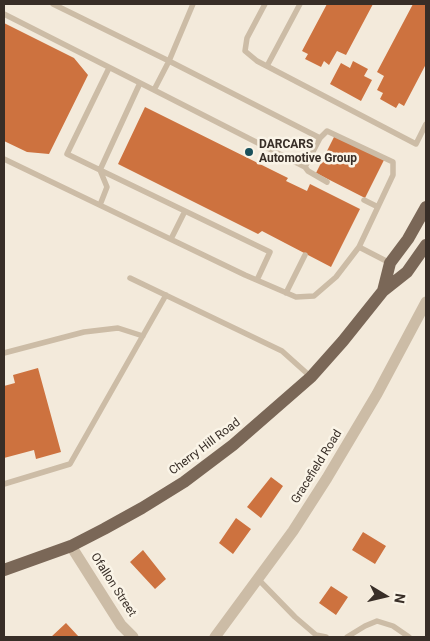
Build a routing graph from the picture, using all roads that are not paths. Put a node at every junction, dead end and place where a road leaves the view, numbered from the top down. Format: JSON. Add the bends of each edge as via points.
{"nodes":[{"id":1,"x":53,"y":4,"type":"edge"},
{"id":2,"x":193,"y":4,"type":"edge"},
{"id":3,"x":265,"y":4,"type":"edge"},
{"id":4,"x":300,"y":4,"type":"edge"},
{"id":5,"x":4,"y":14,"type":"edge"},
{"id":6,"x":169,"y":61,"type":"junction"},
{"id":7,"x":267,"y":66,"type":"junction"},
{"id":8,"x":110,"y":68,"type":"junction"},
{"id":9,"x":140,"y":83,"type":"junction"},
{"id":10,"x":154,"y":90,"type":"junction"},
{"id":11,"x":426,"y":124,"type":"edge"},
{"id":12,"x":320,"y":138,"type":"junction"},
{"id":13,"x":4,"y":159,"type":"edge"},
{"id":14,"x":306,"y":167,"type":"junction"},
{"id":15,"x":100,"y":170,"type":"junction"},
{"id":16,"x":327,"y":182,"type":"dead end"},
{"id":17,"x":364,"y":200,"type":"dead end"},
{"id":18,"x":100,"y":205,"type":"junction"},
{"id":19,"x":426,"y":206,"type":"edge"},
{"id":20,"x":378,"y":207,"type":"junction"},
{"id":21,"x":186,"y":211,"type":"junction"},
{"id":22,"x":171,"y":239,"type":"junction"},
{"id":23,"x":426,"y":245,"type":"edge"},
{"id":24,"x":359,"y":247,"type":"junction"},
{"id":25,"x":305,"y":255,"type":"dead end"},
{"id":26,"x":390,"y":263,"type":"junction"},
{"id":27,"x":130,"y":278,"type":"dead end"},
{"id":28,"x":256,"y":280,"type":"junction"},
{"id":29,"x":383,"y":291,"type":"junction"},
{"id":30,"x":286,"y":293,"type":"junction"},
{"id":31,"x":166,"y":295,"type":"junction"},
{"id":32,"x":426,"y":302,"type":"edge"},
{"id":33,"x":143,"y":336,"type":"junction"},
{"id":34,"x":4,"y":353,"type":"edge"},
{"id":35,"x":311,"y":377,"type":"junction"},
{"id":36,"x":4,"y":484,"type":"edge"},
{"id":37,"x":71,"y":546,"type":"junction"},
{"id":38,"x":4,"y":570,"type":"edge"},
{"id":39,"x":258,"y":579,"type":"junction"},
{"id":40,"x":133,"y":637,"type":"edge"},
{"id":41,"x":216,"y":637,"type":"edge"},
{"id":42,"x":326,"y":637,"type":"edge"},
{"id":43,"x":347,"y":637,"type":"edge"},
{"id":44,"x":409,"y":637,"type":"edge"}],
"edges":[{"from":1,"to":6,"type":"lane"},
{"from":2,"to":6,"type":"lane"},
{"from":3,"to":7,"type":"lane","via":[[247,38],[245,51]]},
{"from":4,"to":7,"type":"lane"},
{"from":5,"to":8,"type":"lane"},
{"from":6,"to":10,"type":"lane"},
{"from":6,"to":12,"type":"lane"},
{"from":7,"to":11,"type":"lane","via":[[416,144]]},
{"from":8,"to":9,"type":"lane"},
{"from":8,"to":15,"type":"lane","via":[[67,154]]},
{"from":9,"to":10,"type":"lane"},
{"from":9,"to":15,"type":"lane"},
{"from":10,"to":14,"type":"lane"},
{"from":12,"to":14,"type":"lane"},
{"from":12,"to":20,"type":"lane","via":[[327,131],[393,162],[393,174]]},
{"from":13,"to":18,"type":"lane"},
{"from":14,"to":16,"type":"lane"},
{"from":15,"to":18,"type":"lane","via":[[108,187]]},
{"from":15,"to":21,"type":"lane"},
{"from":17,"to":20,"type":"lane"},
{"from":18,"to":22,"type":"lane"},
{"from":19,"to":26,"type":"main road","name":"Cherry Hill Road"},
{"from":20,"to":24,"type":"lane"},
{"from":21,"to":22,"type":"lane"},
{"from":21,"to":28,"type":"lane","via":[[270,252]]},
{"from":22,"to":28,"type":"lane"},
{"from":23,"to":29,"type":"main road","name":"Cherry Hill Road","via":[[407,272]]},
{"from":24,"to":26,"type":"lane"},
{"from":24,"to":30,"type":"lane","via":[[336,277],[314,296],[296,297]]},
{"from":25,"to":30,"type":"lane"},
{"from":26,"to":29,"type":"main road","name":"Cherry Hill Road"},
{"from":27,"to":31,"type":"lane"},
{"from":28,"to":30,"type":"lane"},
{"from":29,"to":35,"type":"main road","name":"Cherry Hill Road"},
{"from":31,"to":33,"type":"lane"},
{"from":31,"to":35,"type":"lane","via":[[282,351]]},
{"from":32,"to":39,"type":"street","name":"Gracefield Road","via":[[351,440]]},
{"from":33,"to":34,"type":"lane","via":[[118,328],[84,332]]},
{"from":33,"to":36,"type":"lane","via":[[70,464]]},
{"from":35,"to":37,"type":"main road","name":"Cherry Hill Road","via":[[184,482]]},
{"from":37,"to":38,"type":"main road","name":"Cherry Hill Road"},
{"from":37,"to":40,"type":"street","name":"Ofallon Street","via":[[121,625]]},
{"from":39,"to":41,"type":"street","name":"Gracefield Road"},
{"from":39,"to":42,"type":"lane","via":[[316,635]]},
{"from":43,"to":44,"type":"lane","via":[[378,620]]}]}
